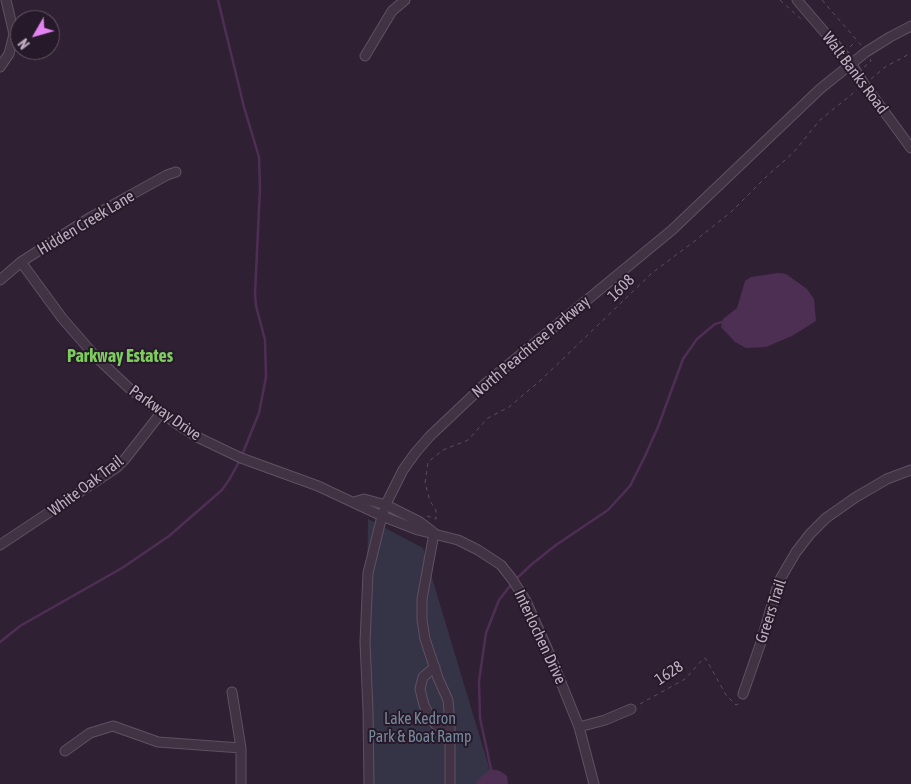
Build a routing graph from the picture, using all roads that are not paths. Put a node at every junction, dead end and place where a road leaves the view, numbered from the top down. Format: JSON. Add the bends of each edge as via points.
{"nodes":[{"id":1,"x":6,"y":0,"type":"edge"},
{"id":2,"x":405,"y":0,"type":"edge"},
{"id":3,"x":797,"y":0,"type":"edge"},
{"id":4,"x":911,"y":26,"type":"edge"},
{"id":5,"x":365,"y":56,"type":"dead end"},
{"id":6,"x":851,"y":63,"type":"junction"},
{"id":7,"x":0,"y":67,"type":"edge"},
{"id":8,"x":911,"y":148,"type":"edge"},
{"id":9,"x":176,"y":172,"type":"dead end"},
{"id":10,"x":22,"y":262,"type":"junction"},
{"id":11,"x":0,"y":280,"type":"edge"},
{"id":12,"x":161,"y":413,"type":"junction"},
{"id":13,"x":911,"y":470,"type":"edge"},
{"id":14,"x":354,"y":502,"type":"junction"},
{"id":15,"x":386,"y":505,"type":"junction"},
{"id":16,"x":382,"y":516,"type":"junction"},
{"id":17,"x":434,"y":533,"type":"junction"},
{"id":18,"x":0,"y":545,"type":"edge"},
{"id":19,"x":434,"y":667,"type":"junction"},
{"id":20,"x":232,"y":692,"type":"dead end"},
{"id":21,"x":743,"y":694,"type":"road end"},
{"id":22,"x":632,"y":709,"type":"road end"},
{"id":23,"x":579,"y":727,"type":"junction"},
{"id":24,"x":450,"y":731,"type":"junction"},
{"id":25,"x":241,"y":748,"type":"junction"},
{"id":26,"x":64,"y":750,"type":"dead end"},
{"id":27,"x":242,"y":784,"type":"edge"},
{"id":28,"x":369,"y":784,"type":"edge"},
{"id":29,"x":450,"y":784,"type":"edge"},
{"id":30,"x":594,"y":784,"type":"edge"}],
"edges":[{"from":1,"to":7,"type":"street","via":[[14,34]]},
{"from":2,"to":5,"type":"street","via":[[392,11]]},
{"from":3,"to":6,"type":"street","name":"Walt Banks Road"},
{"from":4,"to":6,"type":"street","name":"North Peachtree Parkway"},
{"from":6,"to":8,"type":"street","name":"Walt Banks Road"},
{"from":6,"to":15,"type":"street","name":"North Peachtree Parkway","via":[[672,230],[468,399],[416,452]]},
{"from":9,"to":10,"type":"street","name":"Hidden Creek Lane","via":[[91,217]]},
{"from":10,"to":11,"type":"street","name":"Hidden Creek Lane"},
{"from":10,"to":12,"type":"street","name":"Parkway Drive","via":[[62,318],[96,357]]},
{"from":12,"to":14,"type":"street","name":"Parkway Drive","via":[[196,436],[241,458]]},
{"from":12,"to":18,"type":"street","name":"White Oak Trail","via":[[116,468]]},
{"from":13,"to":21,"type":"street","name":"Greers Trail","via":[[856,496],[826,518],[796,552],[779,581]]},
{"from":14,"to":15,"type":"street","name":"Parkway Drive","via":[[364,499]]},
{"from":14,"to":16,"type":"street","name":"Parkway Drive"},
{"from":15,"to":16,"type":"street","name":"North Peachtree Parkway"},
{"from":15,"to":17,"type":"street","name":"Interlochen Drive"},
{"from":16,"to":17,"type":"street","name":"Interlochen Drive"},
{"from":16,"to":28,"type":"street","name":"North Peachtree Parkway","via":[[368,573],[365,616]]},
{"from":17,"to":19,"type":"street","via":[[422,599],[422,620]]},
{"from":17,"to":23,"type":"street","name":"Interlochen Drive","via":[[478,550],[501,565],[515,583],[550,654]]},
{"from":19,"to":24,"type":"street","via":[[448,700]]},
{"from":19,"to":24,"type":"street","via":[[423,677],[420,689],[424,705],[436,725]]},
{"from":20,"to":25,"type":"street"},
{"from":22,"to":23,"type":"street"},
{"from":23,"to":30,"type":"street","name":"Interlochen Drive"},
{"from":24,"to":29,"type":"street"},
{"from":25,"to":26,"type":"street","via":[[158,742],[113,726],[90,733]]},
{"from":25,"to":27,"type":"street"}]}
